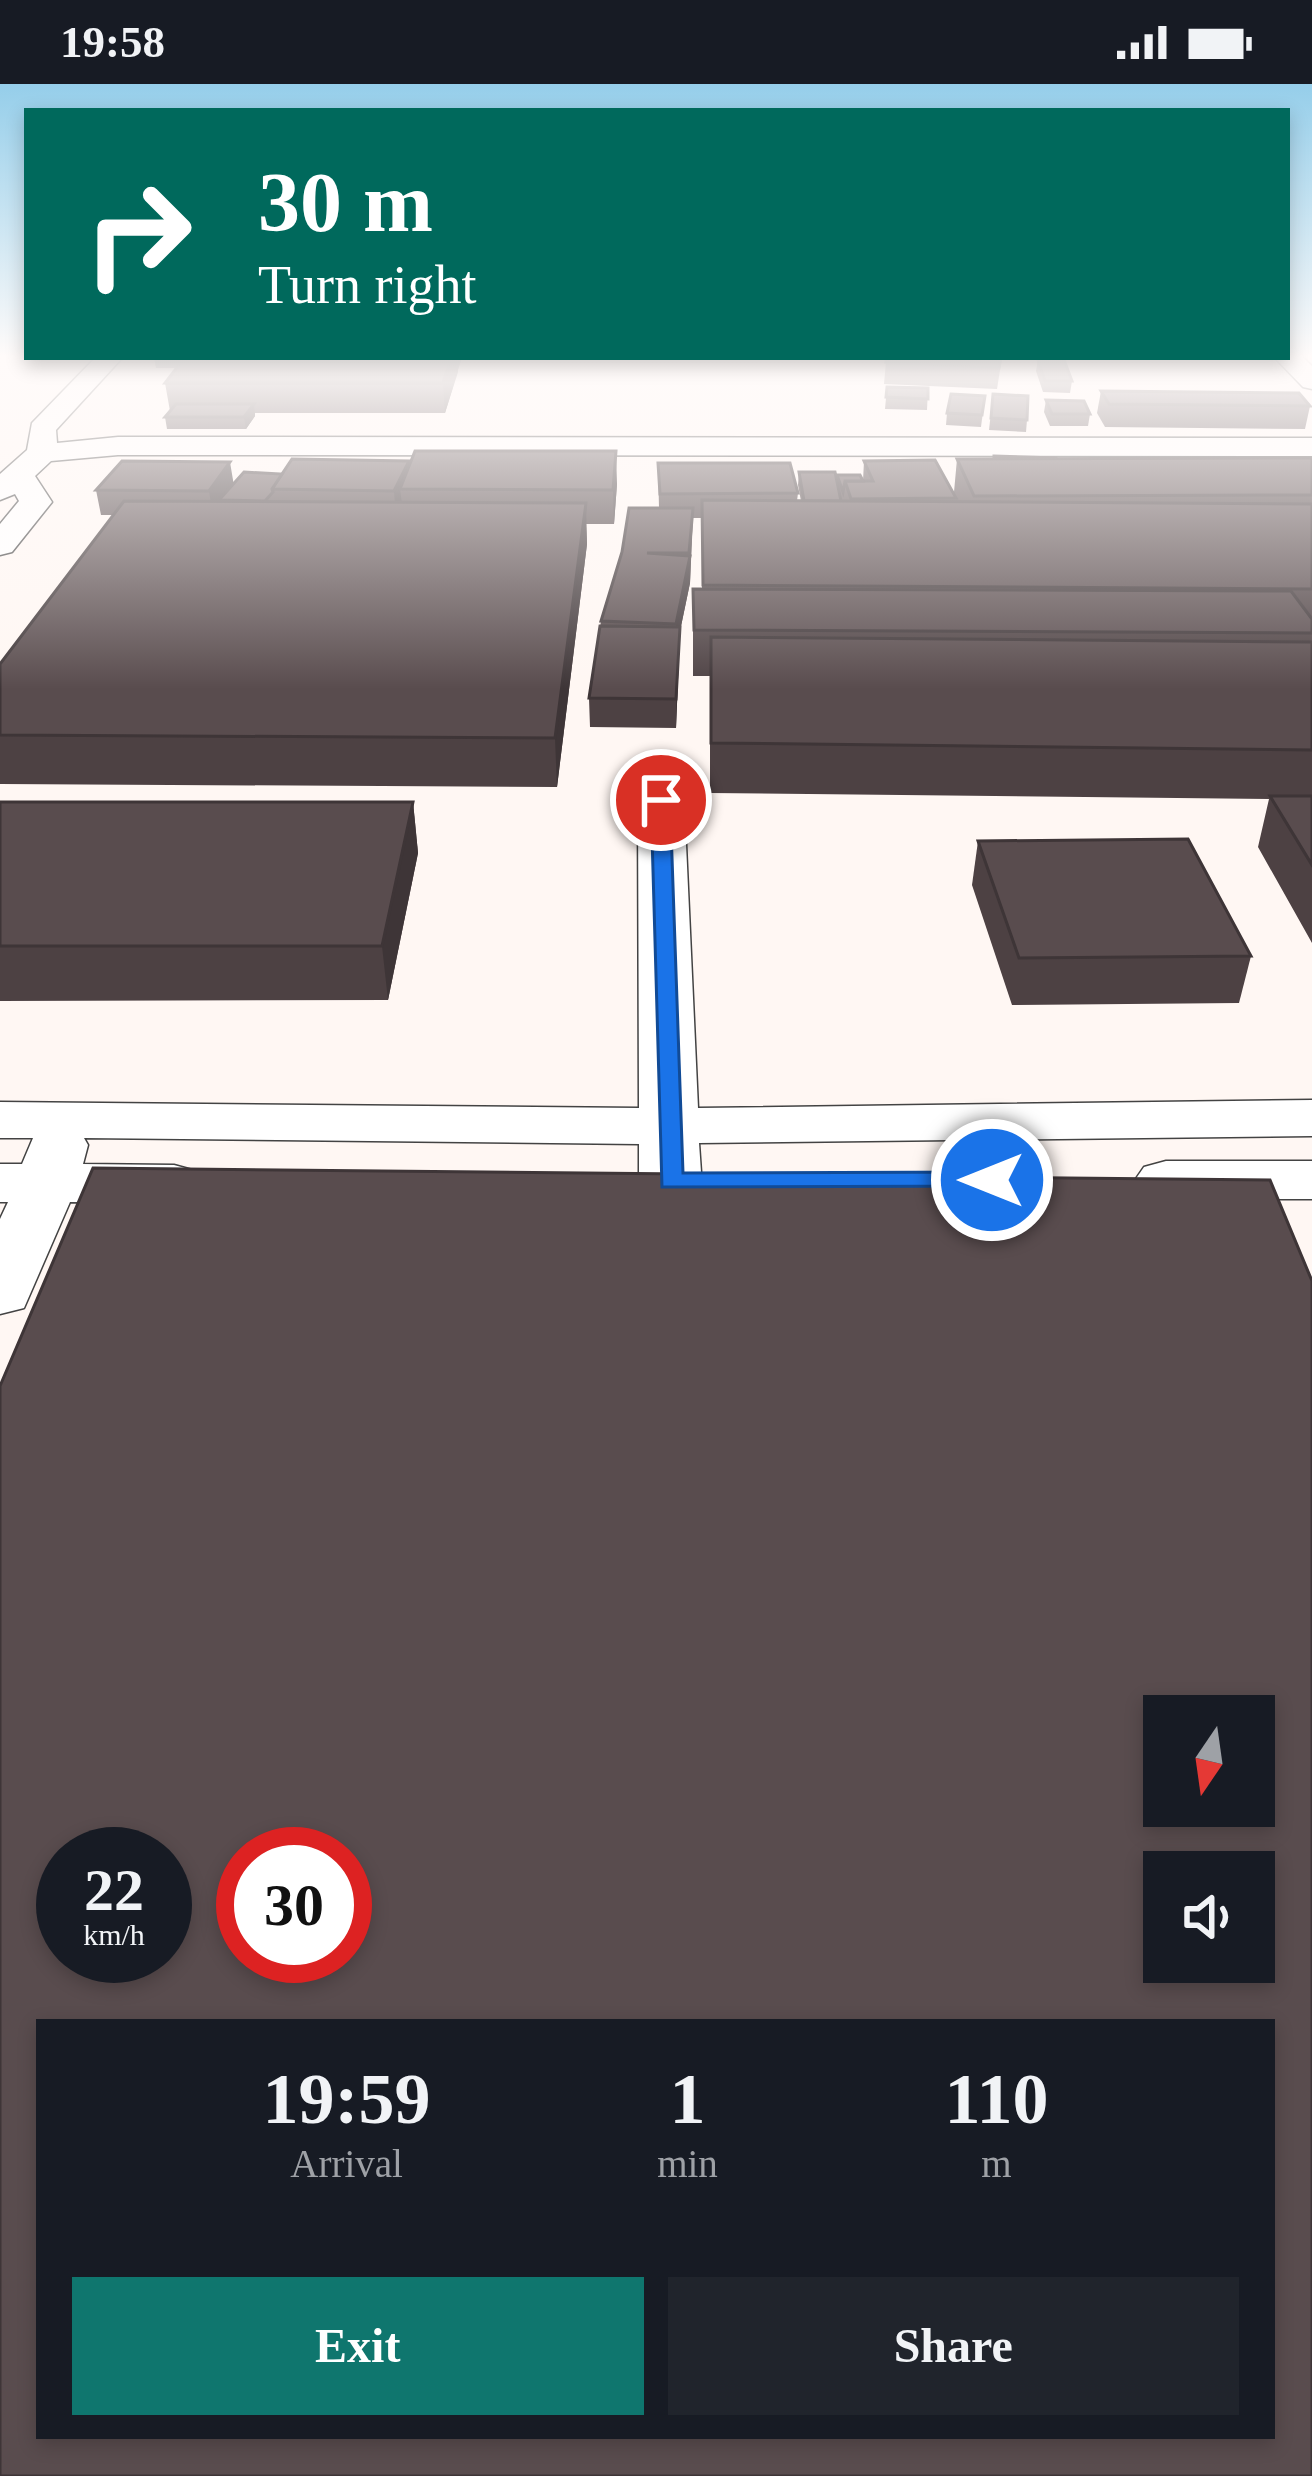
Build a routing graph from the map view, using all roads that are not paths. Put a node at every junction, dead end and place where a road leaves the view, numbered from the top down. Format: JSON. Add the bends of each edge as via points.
{"nodes":[{"id":1,"x":49,"y":466,"type":"edge"},
{"id":2,"x":74,"y":466,"type":"edge"},
{"id":3,"x":16,"y":475,"type":"edge"},
{"id":4,"x":0,"y":545,"type":"edge"},
{"id":5,"x":661,"y":800,"type":"dead end"},
{"id":6,"x":1312,"y":1118,"type":"edge"},
{"id":7,"x":0,"y":1120,"type":"edge"},
{"id":8,"x":64,"y":1121,"type":"junction"},
{"id":9,"x":669,"y":1154,"type":"junction"},
{"id":10,"x":1098,"y":1180,"type":"edge"},
{"id":11,"x":1312,"y":1180,"type":"edge"},
{"id":12,"x":599,"y":1181,"type":"edge"},
{"id":13,"x":742,"y":1181,"type":"edge"},
{"id":14,"x":239,"y":1183,"type":"edge"},
{"id":15,"x":24,"y":1184,"type":"edge"},
{"id":16,"x":0,"y":1292,"type":"edge"}],
"edges":[{"from":1,"to":3,"type":"street"},
{"from":2,"to":3,"type":"street"},
{"from":3,"to":4,"type":"street","via":[[36,502]]},
{"from":5,"to":9,"type":"street"},
{"from":6,"to":9,"type":"street"},
{"from":7,"to":8,"type":"street"},
{"from":8,"to":9,"type":"street"},
{"from":8,"to":15,"type":"street"},
{"from":9,"to":12,"type":"street"},
{"from":9,"to":13,"type":"street"},
{"from":10,"to":11,"type":"street"},
{"from":14,"to":15,"type":"street"},
{"from":15,"to":16,"type":"street"}]}
